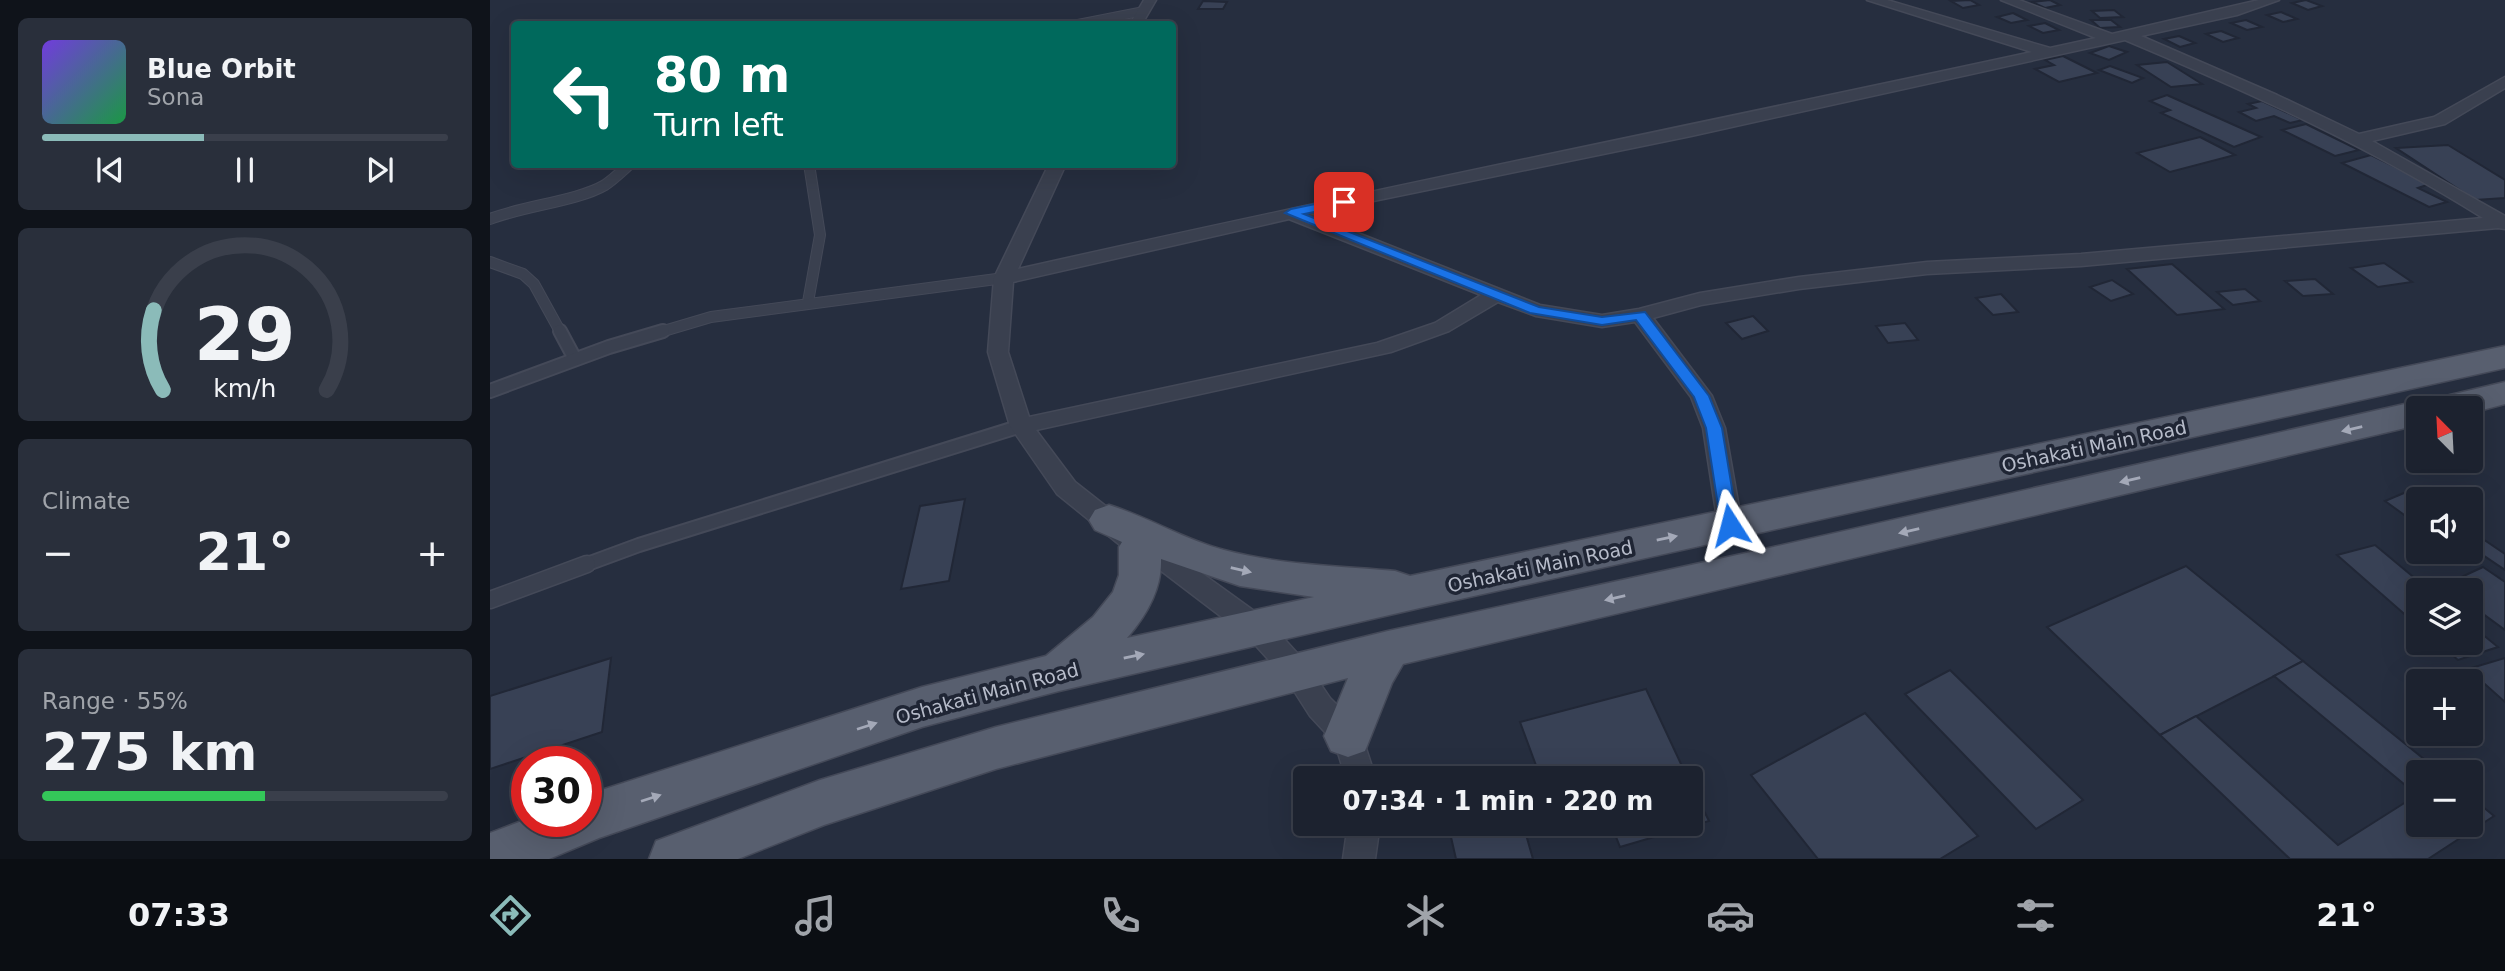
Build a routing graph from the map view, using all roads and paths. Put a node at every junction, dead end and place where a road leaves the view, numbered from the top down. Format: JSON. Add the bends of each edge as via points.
{"nodes":[{"id":1,"x":1873,"y":0,"type":"edge"},
{"id":2,"x":2007,"y":0,"type":"edge"},
{"id":3,"x":2273,"y":0,"type":"edge"},
{"id":4,"x":1147,"y":6,"type":"edge"},
{"id":5,"x":1087,"y":21,"type":"edge"},
{"id":6,"x":1138,"y":21,"type":"edge"},
{"id":7,"x":2126,"y":35,"type":"junction"},
{"id":8,"x":2109,"y":38,"type":"junction"},
{"id":9,"x":2051,"y":52,"type":"junction"},
{"id":10,"x":2505,"y":81,"type":"edge"},
{"id":11,"x":2359,"y":139,"type":"junction"},
{"id":12,"x":625,"y":168,"type":"edge"},
{"id":13,"x":810,"y":168,"type":"edge"},
{"id":14,"x":1056,"y":168,"type":"edge"},
{"id":15,"x":1291,"y":213,"type":"junction"},
{"id":16,"x":490,"y":219,"type":"edge"},
{"id":17,"x":2504,"y":223,"type":"edge"},
{"id":18,"x":490,"y":262,"type":"edge"},
{"id":19,"x":1004,"y":278,"type":"junction"},
{"id":20,"x":1495,"y":295,"type":"junction"},
{"id":21,"x":808,"y":302,"type":"junction"},
{"id":22,"x":1640,"y":315,"type":"junction"},
{"id":23,"x":2505,"y":357,"type":"edge"},
{"id":24,"x":575,"y":359,"type":"junction"},
{"id":25,"x":490,"y":391,"type":"edge"},
{"id":26,"x":2505,"y":393,"type":"edge"},
{"id":27,"x":2483,"y":398,"type":"edge"},
{"id":28,"x":2406,"y":416,"type":"edge"},
{"id":29,"x":1021,"y":426,"type":"junction"},
{"id":30,"x":1730,"y":525,"type":"junction"},
{"id":31,"x":1124,"y":533,"type":"junction"},
{"id":32,"x":1424,"y":590,"type":"junction"},
{"id":33,"x":490,"y":600,"type":"edge"},
{"id":34,"x":1258,"y":629,"type":"junction"},
{"id":35,"x":1388,"y":649,"type":"junction"},
{"id":36,"x":1059,"y":672,"type":"junction"},
{"id":37,"x":1297,"y":672,"type":"junction"},
{"id":38,"x":1348,"y":736,"type":"junction"},
{"id":39,"x":1357,"y":766,"type":"edge"},
{"id":40,"x":602,"y":814,"type":"edge"},
{"id":41,"x":1362,"y":836,"type":"edge"},
{"id":42,"x":542,"y":837,"type":"edge"},
{"id":43,"x":490,"y":858,"type":"edge"},
{"id":44,"x":675,"y":859,"type":"edge"},
{"id":45,"x":1359,"y":859,"type":"edge"}],
"edges":[{"from":1,"to":9,"type":"street"},
{"from":2,"to":8,"type":"street"},
{"from":3,"to":7,"type":"street"},
{"from":4,"to":5,"type":"lane"},
{"from":4,"to":6,"type":"street"},
{"from":7,"to":8,"type":"street"},
{"from":7,"to":11,"type":"street"},
{"from":8,"to":9,"type":"street"},
{"from":9,"to":15,"type":"street"},
{"from":10,"to":11,"type":"street","via":[[2439,121]]},
{"from":11,"to":17,"type":"street"},
{"from":12,"to":16,"type":"lane","via":[[592,191]]},
{"from":13,"to":21,"type":"lane","via":[[820,235]]},
{"from":14,"to":19,"type":"street"},
{"from":15,"to":19,"type":"street"},
{"from":15,"to":20,"type":"street"},
{"from":17,"to":22,"type":"street","via":[[2081,260],[1927,268],[1700,299]]},
{"from":18,"to":24,"type":"lane","via":[[523,274],[534,284]]},
{"from":19,"to":21,"type":"lane"},
{"from":19,"to":29,"type":"street","via":[[998,352]]},
{"from":20,"to":22,"type":"street","via":[[1535,310],[1577,318],[1602,321]]},
{"from":20,"to":29,"type":"street","via":[[1441,329],[1377,349]]},
{"from":21,"to":24,"type":"lane","via":[[711,317]]},
{"from":22,"to":30,"type":"street","via":[[1702,396],[1714,428]]},
{"from":23,"to":30,"type":"main road","name":"Oshakati Main Road"},
{"from":24,"to":25,"type":"lane"},
{"from":26,"to":27,"type":"main road"},
{"from":28,"to":35,"type":"main road","name":"Oshakati Main Road","one_way":true},
{"from":29,"to":31,"type":"street","via":[[1066,488]]},
{"from":29,"to":33,"type":"lane","via":[[639,545]]},
{"from":32,"to":30,"type":"main road","name":"Oshakati Main Road","one_way":true},
{"from":31,"to":32,"type":"main road","one_way":true,"via":[[1146,533],[1217,564],[1272,577]]},
{"from":31,"to":34,"type":"street"},
{"from":31,"to":36,"type":"main road","via":[[1140,574],[1131,602]]},
{"from":32,"to":34,"type":"main road","name":"Oshakati Main Road"},
{"from":36,"to":34,"type":"main road","name":"Oshakati Main Road","one_way":true},
{"from":34,"to":37,"type":"street"},
{"from":35,"to":37,"type":"main road","name":"Oshakati Main Road"},
{"from":35,"to":38,"type":"main road"},
{"from":40,"to":36,"type":"main road","name":"Oshakati Main Road","one_way":true,"via":[[922,707]]},
{"from":37,"to":38,"type":"street","via":[[1320,707]]},
{"from":37,"to":44,"type":"main road","name":"Oshakati Main Road","via":[[996,748],[820,803]]},
{"from":38,"to":39,"type":"street"},
{"from":41,"to":45,"type":"street"},
{"from":42,"to":43,"type":"main road","name":"Oshakati Main Road"}]}
